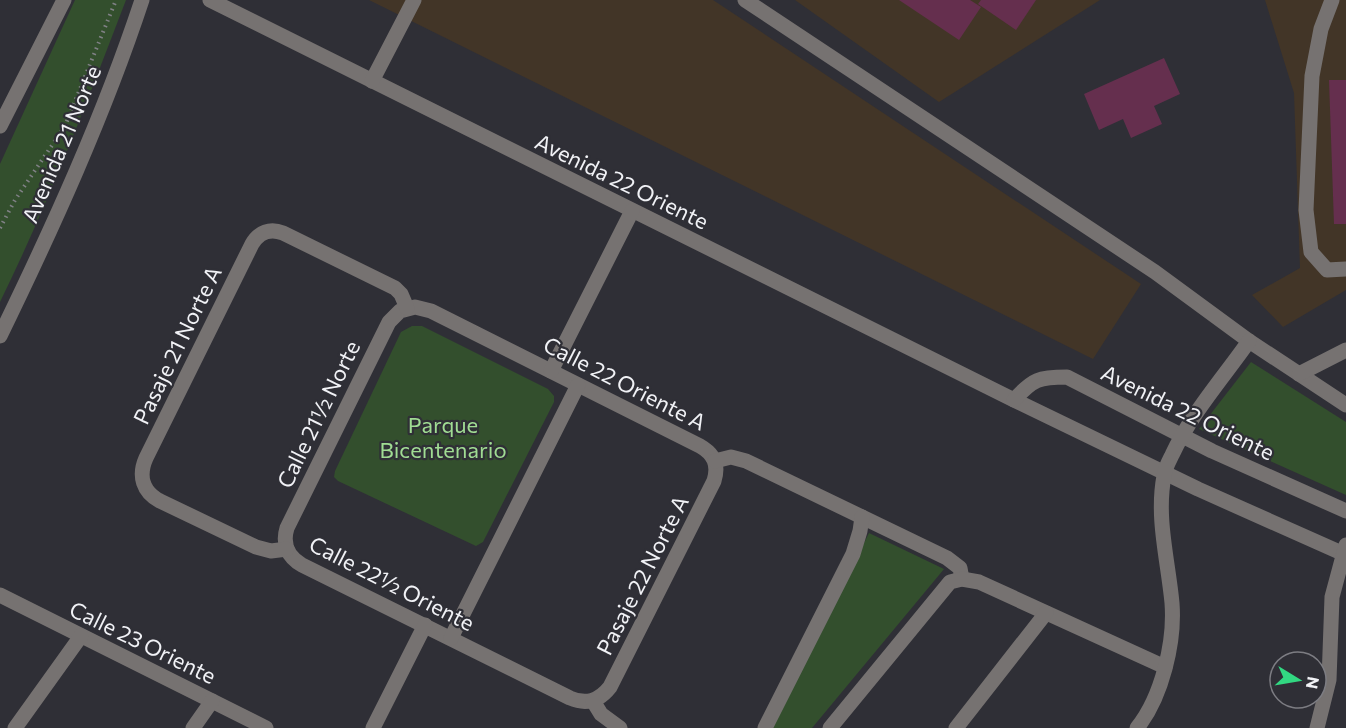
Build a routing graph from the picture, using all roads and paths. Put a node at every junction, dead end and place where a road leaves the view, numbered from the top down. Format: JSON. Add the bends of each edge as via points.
{"nodes":[{"id":1,"x":64,"y":0,"type":"edge"},
{"id":2,"x":116,"y":0,"type":"edge"},
{"id":3,"x":142,"y":0,"type":"edge"},
{"id":4,"x":210,"y":0,"type":"edge"},
{"id":5,"x":414,"y":0,"type":"edge"},
{"id":6,"x":745,"y":0,"type":"edge"},
{"id":7,"x":1332,"y":0,"type":"edge"},
{"id":8,"x":372,"y":81,"type":"junction"},
{"id":9,"x":0,"y":126,"type":"edge"},
{"id":10,"x":632,"y":211,"type":"junction"},
{"id":11,"x":0,"y":228,"type":"edge"},
{"id":12,"x":1346,"y":269,"type":"edge"},
{"id":13,"x":407,"y":308,"type":"junction"},
{"id":14,"x":0,"y":336,"type":"edge"},
{"id":15,"x":1249,"y":341,"type":"junction"},
{"id":16,"x":1346,"y":350,"type":"edge"},
{"id":17,"x":552,"y":371,"type":"junction"},
{"id":18,"x":1299,"y":374,"type":"junction"},
{"id":19,"x":578,"y":385,"type":"junction"},
{"id":20,"x":1014,"y":400,"type":"junction"},
{"id":21,"x":1346,"y":405,"type":"edge"},
{"id":22,"x":1181,"y":435,"type":"junction"},
{"id":23,"x":715,"y":461,"type":"junction"},
{"id":24,"x":1164,"y":473,"type":"junction"},
{"id":25,"x":143,"y":484,"type":"joint"},
{"id":26,"x":1346,"y":511,"type":"edge"},
{"id":27,"x":862,"y":517,"type":"junction"},
{"id":28,"x":287,"y":549,"type":"junction"},
{"id":29,"x":1345,"y":551,"type":"edge"},
{"id":30,"x":962,"y":579,"type":"junction"},
{"id":31,"x":0,"y":596,"type":"edge"},
{"id":32,"x":1046,"y":613,"type":"junction"},
{"id":33,"x":425,"y":625,"type":"junction"},
{"id":34,"x":81,"y":636,"type":"junction"},
{"id":35,"x":451,"y":638,"type":"junction"},
{"id":36,"x":1165,"y":668,"type":"junction"},
{"id":37,"x":212,"y":701,"type":"junction"},
{"id":38,"x":593,"y":701,"type":"junction"},
{"id":39,"x":15,"y":728,"type":"edge"},
{"id":40,"x":193,"y":728,"type":"edge"},
{"id":41,"x":266,"y":728,"type":"edge"},
{"id":42,"x":373,"y":728,"type":"edge"},
{"id":43,"x":620,"y":728,"type":"edge"},
{"id":44,"x":765,"y":728,"type":"edge"},
{"id":45,"x":830,"y":728,"type":"edge"},
{"id":46,"x":956,"y":728,"type":"edge"},
{"id":47,"x":1137,"y":728,"type":"edge"},
{"id":48,"x":1317,"y":728,"type":"edge"}],
"edges":[{"from":1,"to":9,"type":"street"},
{"from":2,"to":11,"type":"path","via":[[65,126]]},
{"from":3,"to":14,"type":"street","name":"Avenida 21 Norte","via":[[83,152]]},
{"from":4,"to":8,"type":"street","name":"Avenida 22 Oriente"},
{"from":5,"to":8,"type":"street"},
{"from":6,"to":15,"type":"street","via":[[1155,272]]},
{"from":7,"to":12,"type":"street","via":[[1321,29],[1312,76],[1306,210],[1311,252],[1328,270]]},
{"from":8,"to":10,"type":"street","name":"Avenida 22 Oriente"},
{"from":10,"to":17,"type":"street"},
{"from":10,"to":20,"type":"street","name":"Avenida 22 Oriente"},
{"from":13,"to":17,"type":"street","name":"Calle 22 Oriente A","via":[[431,311]]},
{"from":13,"to":25,"type":"street","name":"Pasaje 21 Norte A","via":[[395,288],[283,233],[264,232],[252,244],[142,466]]},
{"from":13,"to":28,"type":"street","name":"Calle 21½ Norte","via":[[389,322],[287,528]]},
{"from":15,"to":18,"type":"street"},
{"from":15,"to":22,"type":"street"},
{"from":16,"to":18,"type":"street"},
{"from":17,"to":19,"type":"street","name":"Calle 22 Oriente A"},
{"from":18,"to":21,"type":"street"},
{"from":19,"to":23,"type":"street","name":"Calle 22 Oriente A","via":[[706,449]]},
{"from":19,"to":35,"type":"street"},
{"from":20,"to":22,"type":"street","name":"Avenida 22 Oriente","via":[[1029,384],[1043,377],[1066,377]]},
{"from":20,"to":24,"type":"street","name":"Avenida 22 Oriente"},
{"from":22,"to":24,"type":"street"},
{"from":22,"to":26,"type":"street","name":"Avenida 22 Oriente"},
{"from":23,"to":27,"type":"street","name":"Calle 22 Oriente A","via":[[731,457],[746,461]]},
{"from":23,"to":38,"type":"street","name":"Pasaje 22 Norte A","via":[[714,481],[610,687]]},
{"from":24,"to":29,"type":"street","name":"Avenida 22 Oriente"},
{"from":24,"to":36,"type":"street","via":[[1160,507],[1172,605]]},
{"from":25,"to":28,"type":"street","name":"Calle 22½ Oriente","via":[[153,497],[256,547]]},
{"from":27,"to":30,"type":"street","name":"Calle 22 Oriente A","via":[[947,558],[960,568]]},
{"from":27,"to":44,"type":"street","via":[[853,554]]},
{"from":28,"to":33,"type":"street","name":"Calle 22½ Oriente","via":[[296,561]]},
{"from":29,"to":48,"type":"street","via":[[1332,597],[1329,680]]},
{"from":30,"to":32,"type":"street","via":[[979,582]]},
{"from":30,"to":45,"type":"street","via":[[950,582]]},
{"from":31,"to":34,"type":"street","name":"Calle 23 Oriente"},
{"from":32,"to":36,"type":"street"},
{"from":32,"to":46,"type":"street"},
{"from":33,"to":35,"type":"street","name":"Calle 22½ Oriente"},
{"from":33,"to":42,"type":"street"},
{"from":34,"to":37,"type":"street","name":"Calle 23 Oriente"},
{"from":34,"to":39,"type":"street"},
{"from":35,"to":38,"type":"street","name":"Calle 22½ Oriente","via":[[570,698]]},
{"from":36,"to":47,"type":"street","via":[[1157,693]]},
{"from":37,"to":40,"type":"street"},
{"from":37,"to":41,"type":"street","name":"Calle 23 Oriente"},
{"from":38,"to":43,"type":"street","via":[[601,714]]}]}
